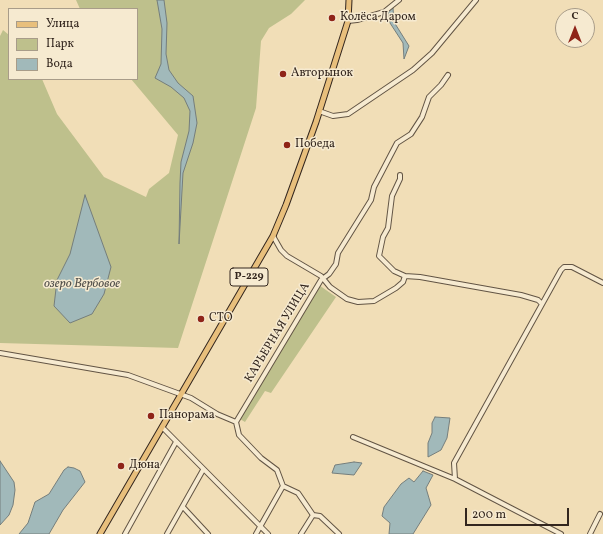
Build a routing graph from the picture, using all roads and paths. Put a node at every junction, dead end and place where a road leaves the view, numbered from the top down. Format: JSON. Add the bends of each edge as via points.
{"nodes":[{"id":1,"x":349,"y":0,"type":"edge"},
{"id":2,"x":399,"y":0,"type":"edge"},
{"id":3,"x":476,"y":0,"type":"edge"},
{"id":4,"x":348,"y":20,"type":"junction"},
{"id":5,"x":448,"y":75,"type":"dead end"},
{"id":6,"x":319,"y":111,"type":"junction"},
{"id":7,"x":400,"y":175,"type":"dead end"},
{"id":8,"x":273,"y":236,"type":"junction"},
{"id":9,"x":404,"y":276,"type":"junction"},
{"id":10,"x":321,"y":280,"type":"junction"},
{"id":11,"x":603,"y":283,"type":"edge"},
{"id":12,"x":542,"y":304,"type":"junction"},
{"id":13,"x":0,"y":353,"type":"edge"},
{"id":14,"x":180,"y":395,"type":"junction"},
{"id":15,"x":236,"y":422,"type":"junction"},
{"id":16,"x":162,"y":427,"type":"junction"},
{"id":17,"x":353,"y":438,"type":"dead end"},
{"id":18,"x":176,"y":442,"type":"junction"},
{"id":19,"x":203,"y":470,"type":"junction"},
{"id":20,"x":454,"y":478,"type":"junction"},
{"id":21,"x":283,"y":486,"type":"junction"},
{"id":22,"x":183,"y":507,"type":"junction"},
{"id":23,"x":600,"y":514,"type":"dead end"},
{"id":24,"x":313,"y":515,"type":"junction"},
{"id":25,"x":260,"y":526,"type":"junction"},
{"id":26,"x":100,"y":534,"type":"edge"},
{"id":27,"x":125,"y":534,"type":"edge"},
{"id":28,"x":167,"y":534,"type":"edge"},
{"id":29,"x":208,"y":534,"type":"edge"},
{"id":30,"x":256,"y":534,"type":"edge"},
{"id":31,"x":268,"y":534,"type":"edge"},
{"id":32,"x":301,"y":534,"type":"edge"},
{"id":33,"x":339,"y":534,"type":"edge"},
{"id":34,"x":561,"y":534,"type":"edge"},
{"id":35,"x":590,"y":534,"type":"edge"}],
"edges":[{"from":1,"to":4,"type":"main road","number":"Р-229"},
{"from":2,"to":4,"type":"street","via":[[384,12]]},
{"from":3,"to":6,"type":"street","via":[[414,70],[348,114],[333,116]]},
{"from":4,"to":6,"type":"main road","number":"Р-229"},
{"from":5,"to":10,"type":"street","name":"КАРЬЕРНАЯ УЛИЦА","via":[[429,97],[422,117],[411,134],[397,143],[374,187],[371,200],[338,253],[336,264]]},
{"from":6,"to":8,"type":"main road","number":"Р-229"},
{"from":7,"to":9,"type":"street","via":[[392,196],[388,228],[383,237],[379,256],[394,271]]},
{"from":8,"to":10,"type":"street","via":[[281,250],[321,276]]},
{"from":8,"to":14,"type":"main road","number":"Р-229"},
{"from":9,"to":10,"type":"street","via":[[403,282],[396,288],[368,302],[347,299]]},
{"from":9,"to":12,"type":"street","via":[[522,295]]},
{"from":10,"to":15,"type":"street","name":"КАРЬЕРНАЯ УЛИЦА"},
{"from":11,"to":12,"type":"street","via":[[572,267],[564,267]]},
{"from":12,"to":20,"type":"street","via":[[454,463]]},
{"from":13,"to":14,"type":"street","via":[[128,376]]},
{"from":14,"to":15,"type":"street","via":[[191,398]]},
{"from":14,"to":16,"type":"main road","number":"Р-229"},
{"from":15,"to":21,"type":"street","via":[[239,434],[261,458],[277,470]]},
{"from":16,"to":18,"type":"street"},
{"from":16,"to":26,"type":"main road","number":"Р-229"},
{"from":17,"to":20,"type":"street"},
{"from":18,"to":19,"type":"street"},
{"from":18,"to":27,"type":"street"},
{"from":19,"to":22,"type":"street"},
{"from":19,"to":25,"type":"street"},
{"from":20,"to":34,"type":"street"},
{"from":21,"to":24,"type":"street","via":[[298,493]]},
{"from":21,"to":25,"type":"street"},
{"from":22,"to":28,"type":"street"},
{"from":22,"to":29,"type":"street"},
{"from":23,"to":35,"type":"street"},
{"from":24,"to":32,"type":"street"},
{"from":24,"to":33,"type":"street","via":[[326,521]]},
{"from":25,"to":30,"type":"street"},
{"from":25,"to":31,"type":"street"}]}
